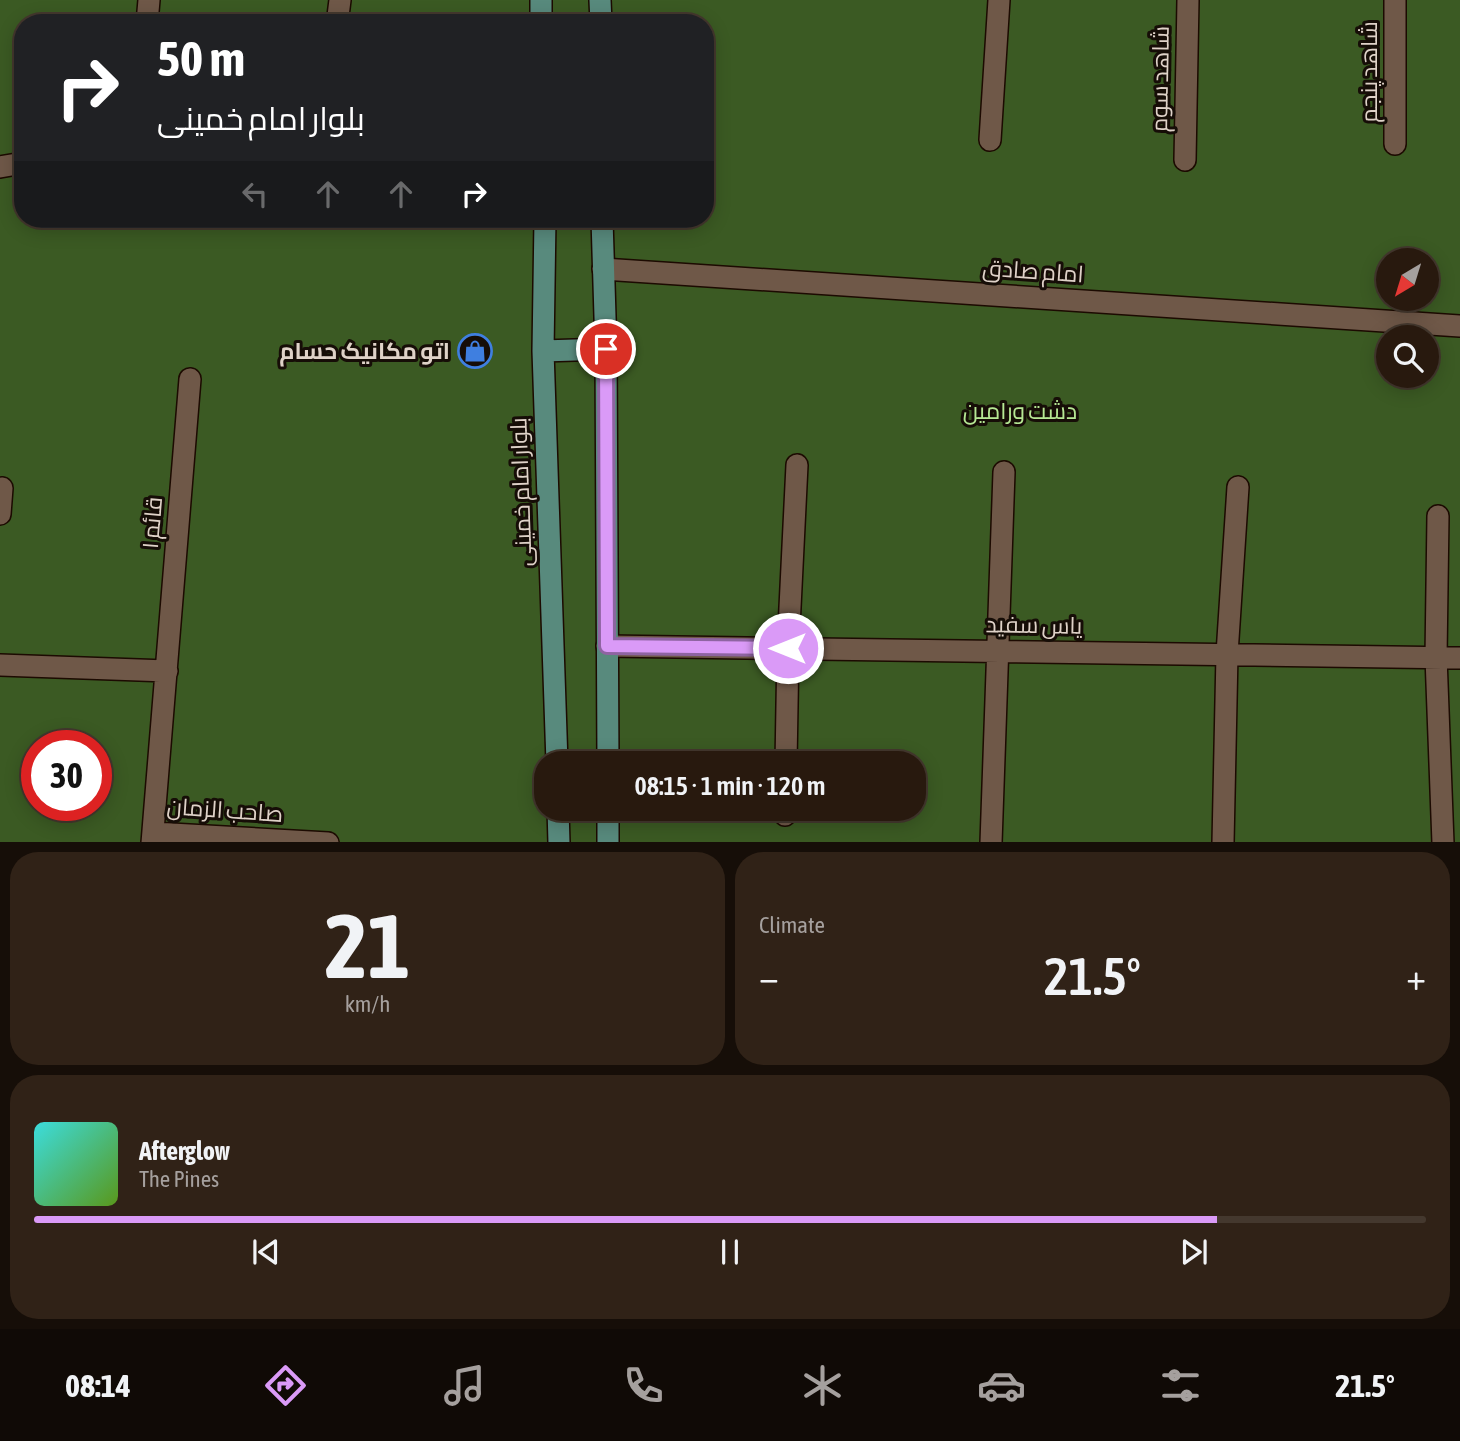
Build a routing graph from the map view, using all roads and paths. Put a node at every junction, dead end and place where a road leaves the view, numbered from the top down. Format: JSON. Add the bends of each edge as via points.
{"nodes":[{"id":1,"x":999,"y":0,"type":"edge"},
{"id":2,"x":1188,"y":0,"type":"edge"},
{"id":3,"x":1395,"y":0,"type":"edge"},
{"id":4,"x":990,"y":140,"type":"dead end"},
{"id":5,"x":1395,"y":144,"type":"dead end"},
{"id":6,"x":1185,"y":160,"type":"dead end"},
{"id":7,"x":545,"y":228,"type":"edge"},
{"id":8,"x":602,"y":228,"type":"edge"},
{"id":9,"x":603,"y":269,"type":"junction"},
{"id":10,"x":1460,"y":326,"type":"edge"},
{"id":11,"x":606,"y":349,"type":"junction"},
{"id":12,"x":543,"y":351,"type":"junction"},
{"id":13,"x":190,"y":379,"type":"dead end"},
{"id":14,"x":797,"y":465,"type":"dead end"},
{"id":15,"x":1004,"y":472,"type":"dead end"},
{"id":16,"x":1238,"y":487,"type":"dead end"},
{"id":17,"x":2,"y":488,"type":"dead end"},
{"id":18,"x":0,"y":514,"type":"edge"},
{"id":19,"x":1438,"y":516,"type":"dead end"},
{"id":20,"x":607,"y":646,"type":"junction"},
{"id":21,"x":788,"y":648,"type":"junction"},
{"id":22,"x":997,"y":651,"type":"junction"},
{"id":23,"x":1227,"y":654,"type":"junction"},
{"id":24,"x":1436,"y":657,"type":"junction"},
{"id":25,"x":1460,"y":658,"type":"edge"},
{"id":26,"x":0,"y":665,"type":"edge"},
{"id":27,"x":167,"y":671,"type":"junction"},
{"id":28,"x":557,"y":751,"type":"edge"},
{"id":29,"x":608,"y":751,"type":"edge"},
{"id":30,"x":786,"y":751,"type":"edge"},
{"id":31,"x":558,"y":821,"type":"edge"},
{"id":32,"x":608,"y":821,"type":"edge"},
{"id":33,"x":153,"y":838,"type":"edge"},
{"id":34,"x":317,"y":842,"type":"edge"},
{"id":35,"x":559,"y":842,"type":"edge"},
{"id":36,"x":608,"y":842,"type":"edge"},
{"id":37,"x":991,"y":842,"type":"edge"},
{"id":38,"x":1223,"y":842,"type":"edge"},
{"id":39,"x":1443,"y":842,"type":"edge"}],
"edges":[{"from":1,"to":4,"type":"street"},
{"from":2,"to":6,"type":"street","name":"شاهد سوم"},
{"from":3,"to":5,"type":"street","name":"شاهد پنجم"},
{"from":7,"to":12,"type":"main road","name":"بلوار امام خمینی"},
{"from":8,"to":9,"type":"main road"},
{"from":9,"to":10,"type":"street","name":"امام صادق"},
{"from":9,"to":11,"type":"main road"},
{"from":11,"to":12,"type":"main road"},
{"from":11,"to":20,"type":"main road"},
{"from":12,"to":28,"type":"main road","name":"بلوار امام خمینی"},
{"from":13,"to":27,"type":"street","name":"قائم ۱"},
{"from":14,"to":21,"type":"street"},
{"from":15,"to":22,"type":"street"},
{"from":16,"to":23,"type":"street"},
{"from":17,"to":18,"type":"street"},
{"from":19,"to":24,"type":"street"},
{"from":20,"to":21,"type":"street","name":"یاس سفید"},
{"from":20,"to":29,"type":"main road"},
{"from":21,"to":22,"type":"street","name":"یاس سفید"},
{"from":21,"to":30,"type":"street"},
{"from":22,"to":23,"type":"street","name":"یاس سفید"},
{"from":22,"to":37,"type":"street"},
{"from":23,"to":24,"type":"street","name":"یاس سفید"},
{"from":23,"to":38,"type":"street"},
{"from":24,"to":25,"type":"street","name":"یاس سفید"},
{"from":24,"to":39,"type":"street"},
{"from":26,"to":27,"type":"street"},
{"from":27,"to":33,"type":"street","name":"صاحب الزمان"},
{"from":31,"to":35,"type":"main road"},
{"from":32,"to":36,"type":"main road"},
{"from":33,"to":34,"type":"street","name":"صاحب الزمان"}]}
